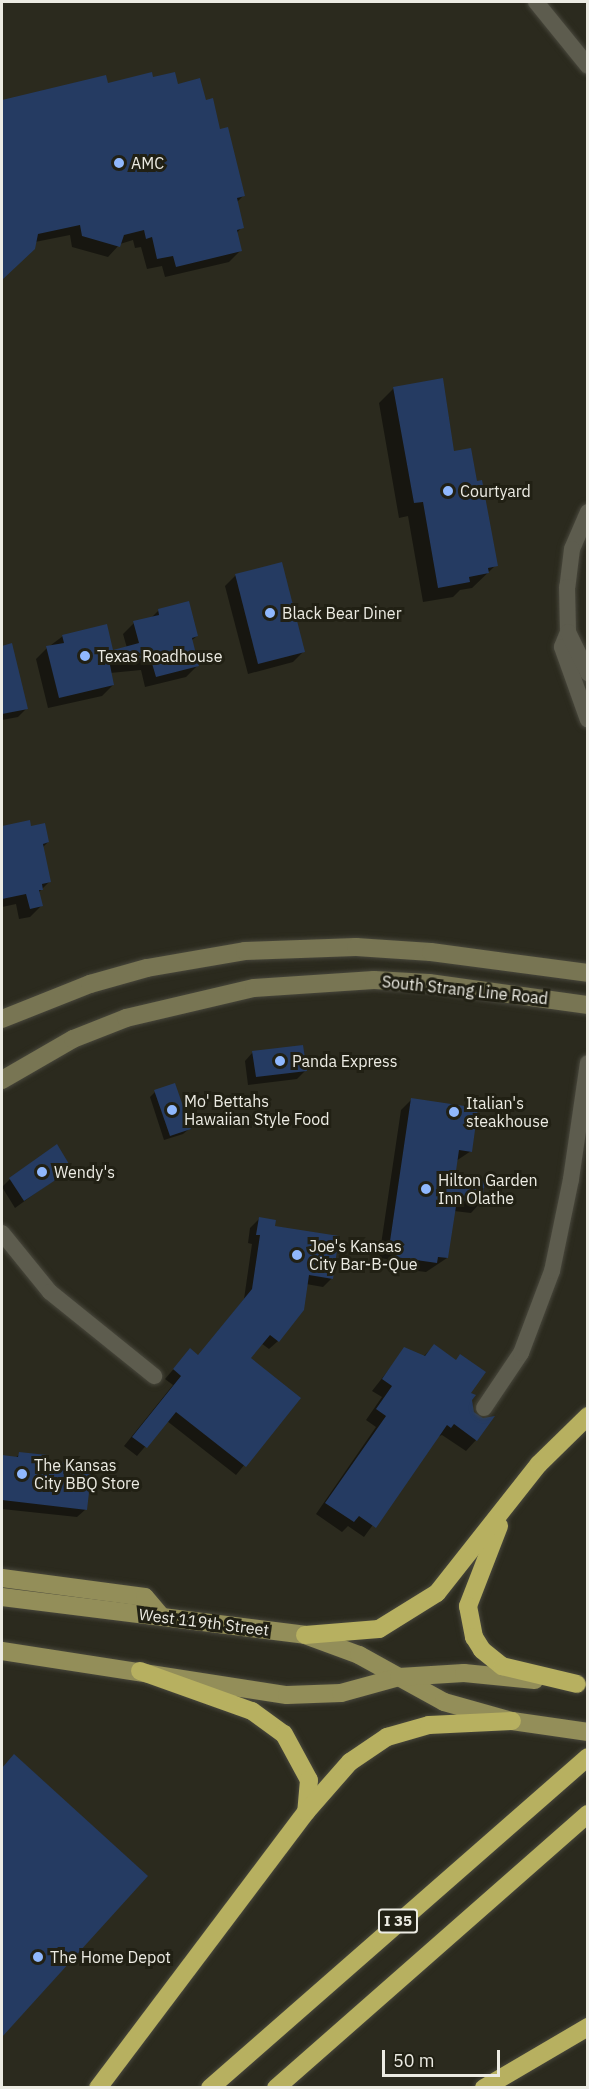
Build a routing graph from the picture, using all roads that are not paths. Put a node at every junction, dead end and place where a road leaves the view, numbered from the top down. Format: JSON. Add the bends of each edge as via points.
{"nodes":[{"id":1,"x":536,"y":2,"type":"edge"},
{"id":2,"x":588,"y":66,"type":"edge"},
{"id":3,"x":588,"y":512,"type":"edge"},
{"id":4,"x":568,"y":632,"type":"junction"},
{"id":5,"x":588,"y":673,"type":"edge"},
{"id":6,"x":588,"y":720,"type":"edge"},
{"id":7,"x":588,"y":973,"type":"edge"},
{"id":8,"x":588,"y":1005,"type":"edge"},
{"id":9,"x":2,"y":1019,"type":"edge"},
{"id":10,"x":588,"y":1063,"type":"edge"},
{"id":11,"x":2,"y":1080,"type":"edge"},
{"id":12,"x":2,"y":1233,"type":"edge"},
{"id":13,"x":154,"y":1376,"type":"dead end"},
{"id":14,"x":484,"y":1408,"type":"dead end"},
{"id":15,"x":588,"y":1416,"type":"edge"},
{"id":16,"x":505,"y":1510,"type":"junction"},
{"id":17,"x":2,"y":1578,"type":"edge"},
{"id":18,"x":2,"y":1597,"type":"edge"},
{"id":19,"x":161,"y":1616,"type":"junction"},
{"id":20,"x":305,"y":1635,"type":"junction"},
{"id":21,"x":2,"y":1651,"type":"edge"},
{"id":22,"x":140,"y":1671,"type":"junction"},
{"id":23,"x":399,"y":1677,"type":"junction"},
{"id":24,"x":582,"y":1684,"type":"edge"},
{"id":25,"x":512,"y":1721,"type":"junction"},
{"id":26,"x":588,"y":1732,"type":"edge"},
{"id":27,"x":588,"y":1757,"type":"edge"},
{"id":28,"x":306,"y":1812,"type":"junction"},
{"id":29,"x":588,"y":1814,"type":"edge"},
{"id":30,"x":588,"y":2027,"type":"edge"},
{"id":31,"x":98,"y":2088,"type":"edge"},
{"id":32,"x":210,"y":2088,"type":"edge"},
{"id":33,"x":276,"y":2088,"type":"edge"},
{"id":34,"x":484,"y":2088,"type":"edge"}],
"edges":[{"from":1,"to":2,"type":"street"},
{"from":3,"to":4,"type":"street","via":[[572,549],[567,588]]},
{"from":4,"to":5,"type":"street"},
{"from":4,"to":6,"type":"street","via":[[562,647]]},
{"from":7,"to":9,"type":"main road","name":"South Strang Line Road","via":[[388,949],[244,951],[135,971],[41,1001]]},
{"from":8,"to":11,"type":"main road","name":"South Strang Line Road","via":[[429,983],[374,980],[254,988],[126,1018],[73,1039]]},
{"from":10,"to":14,"type":"street","via":[[571,1179],[552,1271],[522,1353]]},
{"from":12,"to":13,"type":"street","via":[[50,1292]]},
{"from":15,"to":16,"type":"highway","via":[[539,1464]]},
{"from":16,"to":20,"type":"highway","via":[[437,1593],[410,1610],[378,1629]]},
{"from":16,"to":24,"type":"highway","via":[[468,1606],[474,1637],[482,1650],[502,1666]]},
{"from":17,"to":19,"type":"main road","via":[[145,1597]]},
{"from":18,"to":19,"type":"main road","name":"West 119th Street"},
{"from":19,"to":20,"type":"main road","name":"West 119th Street"},
{"from":20,"to":23,"type":"main road","name":"West 119th Street","via":[[359,1655]]},
{"from":21,"to":22,"type":"main road"},
{"from":22,"to":23,"type":"main road","via":[[287,1695],[341,1694]]},
{"from":22,"to":28,"type":"highway","via":[[252,1711],[284,1734],[309,1779]]},
{"from":23,"to":24,"type":"main road","via":[[464,1673]]},
{"from":23,"to":25,"type":"main road","name":"West 119th Street","via":[[444,1702]]},
{"from":25,"to":26,"type":"main road","name":"West 119th Street"},
{"from":25,"to":28,"type":"highway","via":[[429,1725],[387,1737],[350,1762]]},
{"from":27,"to":32,"type":"highway","number":"I 35"},
{"from":28,"to":31,"type":"highway"},
{"from":29,"to":33,"type":"highway","number":"I 35"},
{"from":30,"to":34,"type":"highway"}]}
